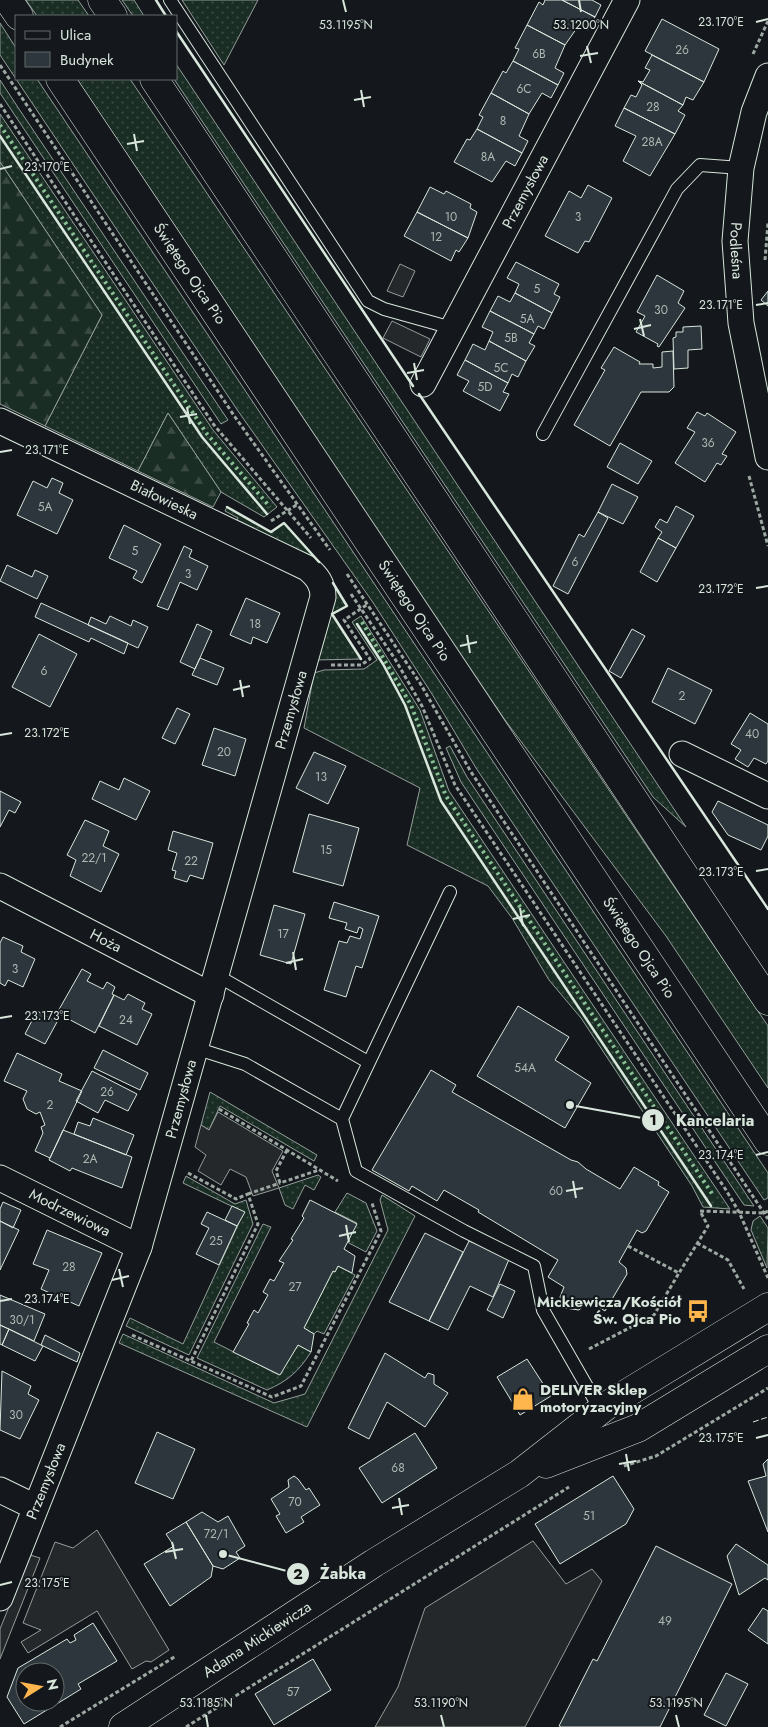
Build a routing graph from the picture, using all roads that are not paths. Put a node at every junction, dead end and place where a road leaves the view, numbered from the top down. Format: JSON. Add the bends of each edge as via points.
{"nodes":[{"id":1,"x":8,"y":0,"type":"edge"},
{"id":2,"x":102,"y":0,"type":"edge"},
{"id":3,"x":170,"y":0,"type":"edge"},
{"id":4,"x":627,"y":0,"type":"edge"},
{"id":5,"x":18,"y":15,"type":"edge"},
{"id":6,"x":112,"y":15,"type":"edge"},
{"id":7,"x":768,"y":76,"type":"edge"},
{"id":8,"x":61,"y":80,"type":"edge"},
{"id":9,"x":155,"y":80,"type":"edge"},
{"id":10,"x":741,"y":168,"type":"junction"},
{"id":11,"x":452,"y":328,"type":"junction"},
{"id":12,"x":423,"y":384,"type":"dead end"},
{"id":13,"x":0,"y":421,"type":"edge"},
{"id":14,"x":543,"y":434,"type":"dead end"},
{"id":15,"x":768,"y":457,"type":"edge"},
{"id":16,"x":323,"y":588,"type":"joint"},
{"id":17,"x":682,"y":754,"type":"dead end"},
{"id":18,"x":768,"y":796,"type":"edge"},
{"id":19,"x":0,"y":886,"type":"edge"},
{"id":20,"x":450,"y":892,"type":"dead end"},
{"id":21,"x":214,"y":985,"type":"junction"},
{"id":22,"x":768,"y":1001,"type":"edge"},
{"id":23,"x":195,"y":1048,"type":"junction"},
{"id":24,"x":368,"y":1062,"type":"junction"},
{"id":25,"x":342,"y":1120,"type":"junction"},
{"id":26,"x":768,"y":1141,"type":"edge"},
{"id":27,"x":0,"y":1178,"type":"edge"},
{"id":28,"x":139,"y":1247,"type":"junction"},
{"id":29,"x":768,"y":1308,"type":"edge"},
{"id":30,"x":768,"y":1349,"type":"edge"},
{"id":31,"x":601,"y":1411,"type":"junction"},
{"id":32,"x":519,"y":1474,"type":"junction"},
{"id":33,"x":0,"y":1490,"type":"edge"},
{"id":34,"x":35,"y":1507,"type":"junction"},
{"id":35,"x":0,"y":1598,"type":"edge"},
{"id":36,"x":123,"y":1727,"type":"edge"}],
"edges":[{"from":1,"to":5,"type":"main road"},
{"from":2,"to":6,"type":"main road"},
{"from":3,"to":11,"type":"lane","via":[[368,301],[384,309]]},
{"from":4,"to":11,"type":"street","name":"Przemysłowa"},
{"from":7,"to":10,"type":"street","name":"Podleśna","via":[[754,112]]},
{"from":8,"to":26,"type":"main road","name":"Świętego Ojca Pio"},
{"from":9,"to":22,"type":"main road"},
{"from":10,"to":14,"type":"lane","via":[[700,165],[677,190]]},
{"from":10,"to":15,"type":"street","name":"Podleśna","via":[[734,241],[742,322]]},
{"from":11,"to":12,"type":"street","name":"Przemysłowa"},
{"from":13,"to":16,"type":"street","name":"Białowieska","via":[[307,568]]},
{"from":16,"to":21,"type":"street","name":"Przemysłowa"},
{"from":17,"to":18,"type":"street"},
{"from":19,"to":21,"type":"street","name":"Hoża"},
{"from":20,"to":24,"type":"lane"},
{"from":21,"to":23,"type":"street","name":"Przemysłowa"},
{"from":21,"to":24,"type":"lane"},
{"from":23,"to":25,"type":"lane","via":[[245,1064]]},
{"from":23,"to":28,"type":"street","name":"Przemysłowa"},
{"from":24,"to":25,"type":"lane"},
{"from":25,"to":31,"type":"lane","via":[[356,1171],[534,1266],[543,1310]]},
{"from":27,"to":28,"type":"street","name":"Modrzewiowa"},
{"from":28,"to":34,"type":"street","name":"Przemysłowa"},
{"from":29,"to":31,"type":"main road","name":"Adama Mickiewicza","via":[[714,1338]]},
{"from":30,"to":32,"type":"main road","name":"Adama Mickiewicza","via":[[638,1428]]},
{"from":31,"to":32,"type":"main road","name":"Adama Mickiewicza"},
{"from":32,"to":36,"type":"main road","name":"Adama Mickiewicza","via":[[374,1563]]},
{"from":33,"to":34,"type":"street"},
{"from":34,"to":35,"type":"street","name":"Przemysłowa"}]}
